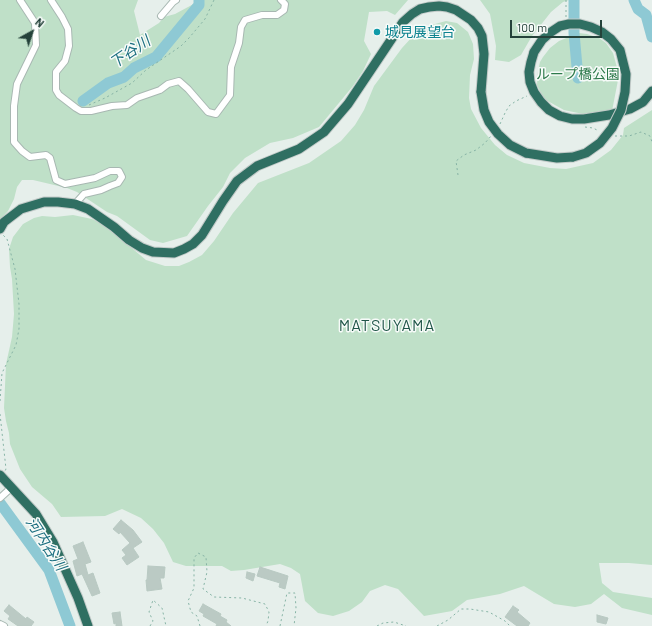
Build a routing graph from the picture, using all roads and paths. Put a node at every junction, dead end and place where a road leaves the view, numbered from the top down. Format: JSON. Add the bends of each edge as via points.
{"nodes":[{"id":1,"x":20,"y":0,"type":"edge"},
{"id":2,"x":51,"y":0,"type":"edge"},
{"id":3,"x":176,"y":0,"type":"edge"},
{"id":4,"x":214,"y":0,"type":"edge"},
{"id":5,"x":282,"y":0,"type":"edge"},
{"id":6,"x":566,"y":0,"type":"edge"},
{"id":7,"x":161,"y":16,"type":"dead end"},
{"id":8,"x":566,"y":21,"type":"dead end"},
{"id":9,"x":652,"y":91,"type":"edge"},
{"id":10,"x":82,"y":111,"type":"junction"},
{"id":11,"x":75,"y":204,"type":"junction"},
{"id":12,"x":0,"y":231,"type":"edge"},
{"id":13,"x":0,"y":401,"type":"edge"},
{"id":14,"x":0,"y":414,"type":"edge"},
{"id":15,"x":0,"y":476,"type":"edge"},
{"id":16,"x":11,"y":488,"type":"junction"},
{"id":17,"x":1,"y":498,"type":"edge"},
{"id":18,"x":0,"y":624,"type":"edge"},
{"id":19,"x":4,"y":626,"type":"edge"},
{"id":20,"x":88,"y":626,"type":"edge"},
{"id":21,"x":150,"y":626,"type":"edge"},
{"id":22,"x":166,"y":626,"type":"edge"},
{"id":23,"x":200,"y":626,"type":"edge"},
{"id":24,"x":266,"y":626,"type":"edge"},
{"id":25,"x":280,"y":626,"type":"edge"},
{"id":26,"x":294,"y":626,"type":"edge"},
{"id":27,"x":377,"y":626,"type":"edge"},
{"id":28,"x":406,"y":626,"type":"edge"},
{"id":29,"x":437,"y":626,"type":"edge"},
{"id":30,"x":510,"y":626,"type":"edge"}],
"edges":[{"from":1,"to":11,"type":"street","via":[[35,23],[36,45],[17,84],[14,142],[30,157],[46,155],[50,158],[56,180],[65,184],[95,178],[110,171],[119,171],[122,177],[118,183],[84,194]]},
{"from":2,"to":10,"type":"street","via":[[68,29],[70,46],[65,61],[56,72],[56,90],[59,96]]},
{"from":3,"to":7,"type":"street"},
{"from":4,"to":10,"type":"path","via":[[205,19],[181,46],[132,82]]},
{"from":5,"to":10,"type":"street","via":[[285,4],[284,10],[277,15],[262,15],[245,20],[231,67],[230,95],[216,114],[208,112],[178,80],[127,105]]},
{"from":6,"to":8,"type":"path"},
{"from":9,"to":11,"type":"highway","bridge":true,"via":[[644,102],[630,110],[610,115],[572,119],[550,110],[534,92],[529,72],[534,52],[542,40],[560,26],[580,24],[611,38],[620,50],[626,74],[625,92],[620,110],[612,128],[600,143],[586,153],[556,158],[526,153],[510,145],[498,134],[484,110],[481,92],[484,54],[482,36],[478,28],[460,12],[447,7],[420,9],[394,33],[348,104],[324,132],[299,149],[257,166],[237,181],[202,235],[184,250],[174,253],[153,252],[142,248],[100,216]]},
{"from":11,"to":12,"type":"highway","via":[[44,202],[31,205],[4,222]]},
{"from":12,"to":13,"type":"path","via":[[7,239],[15,269],[19,310],[16,346],[2,373]]},
{"from":14,"to":15,"type":"path","via":[[6,469]]},
{"from":15,"to":16,"type":"highway"},
{"from":16,"to":17,"type":"street"},
{"from":16,"to":20,"type":"highway","via":[[36,514],[53,542]]},
{"from":18,"to":19,"type":"street"},
{"from":21,"to":22,"type":"path","via":[[153,621],[149,612],[153,600],[162,608]]},
{"from":23,"to":24,"type":"path","via":[[197,616],[191,612],[188,601],[194,588],[194,558],[198,553],[206,557],[207,572],[203,589],[214,597],[242,598],[265,604],[269,612]]},
{"from":25,"to":26,"type":"path","via":[[287,593],[295,593]]},
{"from":27,"to":28,"type":"path","via":[[394,622]]},
{"from":29,"to":30,"type":"path","via":[[461,609],[490,612]]}]}
